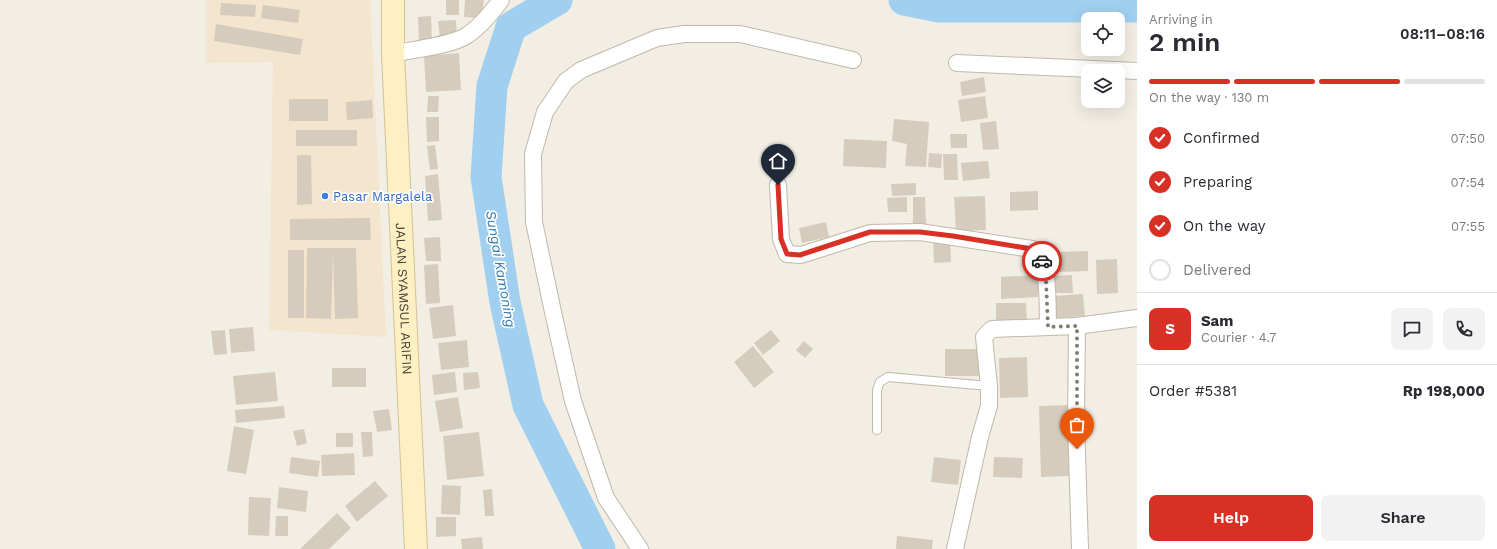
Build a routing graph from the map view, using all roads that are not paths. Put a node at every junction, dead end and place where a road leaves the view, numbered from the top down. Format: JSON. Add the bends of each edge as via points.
{"nodes":[{"id":1,"x":393,"y":0,"type":"edge"},
{"id":2,"x":501,"y":0,"type":"edge"},
{"id":3,"x":393,"y":54,"type":"junction"},
{"id":4,"x":853,"y":60,"type":"dead end"},
{"id":5,"x":957,"y":62,"type":"dead end"},
{"id":6,"x":1137,"y":71,"type":"edge"},
{"id":7,"x":778,"y":185,"type":"dead end"},
{"id":8,"x":1137,"y":318,"type":"edge"},
{"id":9,"x":1077,"y":326,"type":"junction"},
{"id":10,"x":1048,"y":327,"type":"junction"},
{"id":11,"x":989,"y":386,"type":"junction"},
{"id":12,"x":877,"y":430,"type":"dead end"},
{"id":13,"x":416,"y":549,"type":"edge"},
{"id":14,"x":640,"y":549,"type":"edge"},
{"id":15,"x":955,"y":549,"type":"edge"},
{"id":16,"x":1080,"y":549,"type":"edge"}],
"edges":[{"from":1,"to":3,"type":"main road","name":"JALAN SYAMSUL ARIFIN"},
{"from":2,"to":3,"type":"street","via":[[486,20],[466,36],[453,42]]},
{"from":3,"to":13,"type":"main road","name":"JALAN SYAMSUL ARIFIN"},
{"from":4,"to":14,"type":"street","via":[[740,34],[684,34],[657,38],[581,70],[566,81],[545,112],[533,154],[534,222],[553,312],[573,401],[606,498]]},
{"from":5,"to":6,"type":"street"},
{"from":7,"to":10,"type":"street","via":[[781,239],[787,254],[800,255],[870,232],[920,232],[1032,249],[1038,253],[1046,280]]},
{"from":8,"to":9,"type":"street"},
{"from":9,"to":10,"type":"street"},
{"from":9,"to":16,"type":"street","via":[[1076,421]]},
{"from":10,"to":11,"type":"street","via":[[992,329],[988,332],[984,337]]},
{"from":11,"to":12,"type":"lane","via":[[888,377],[880,382],[877,390]]},
{"from":11,"to":15,"type":"street","via":[[989,406]]}]}
